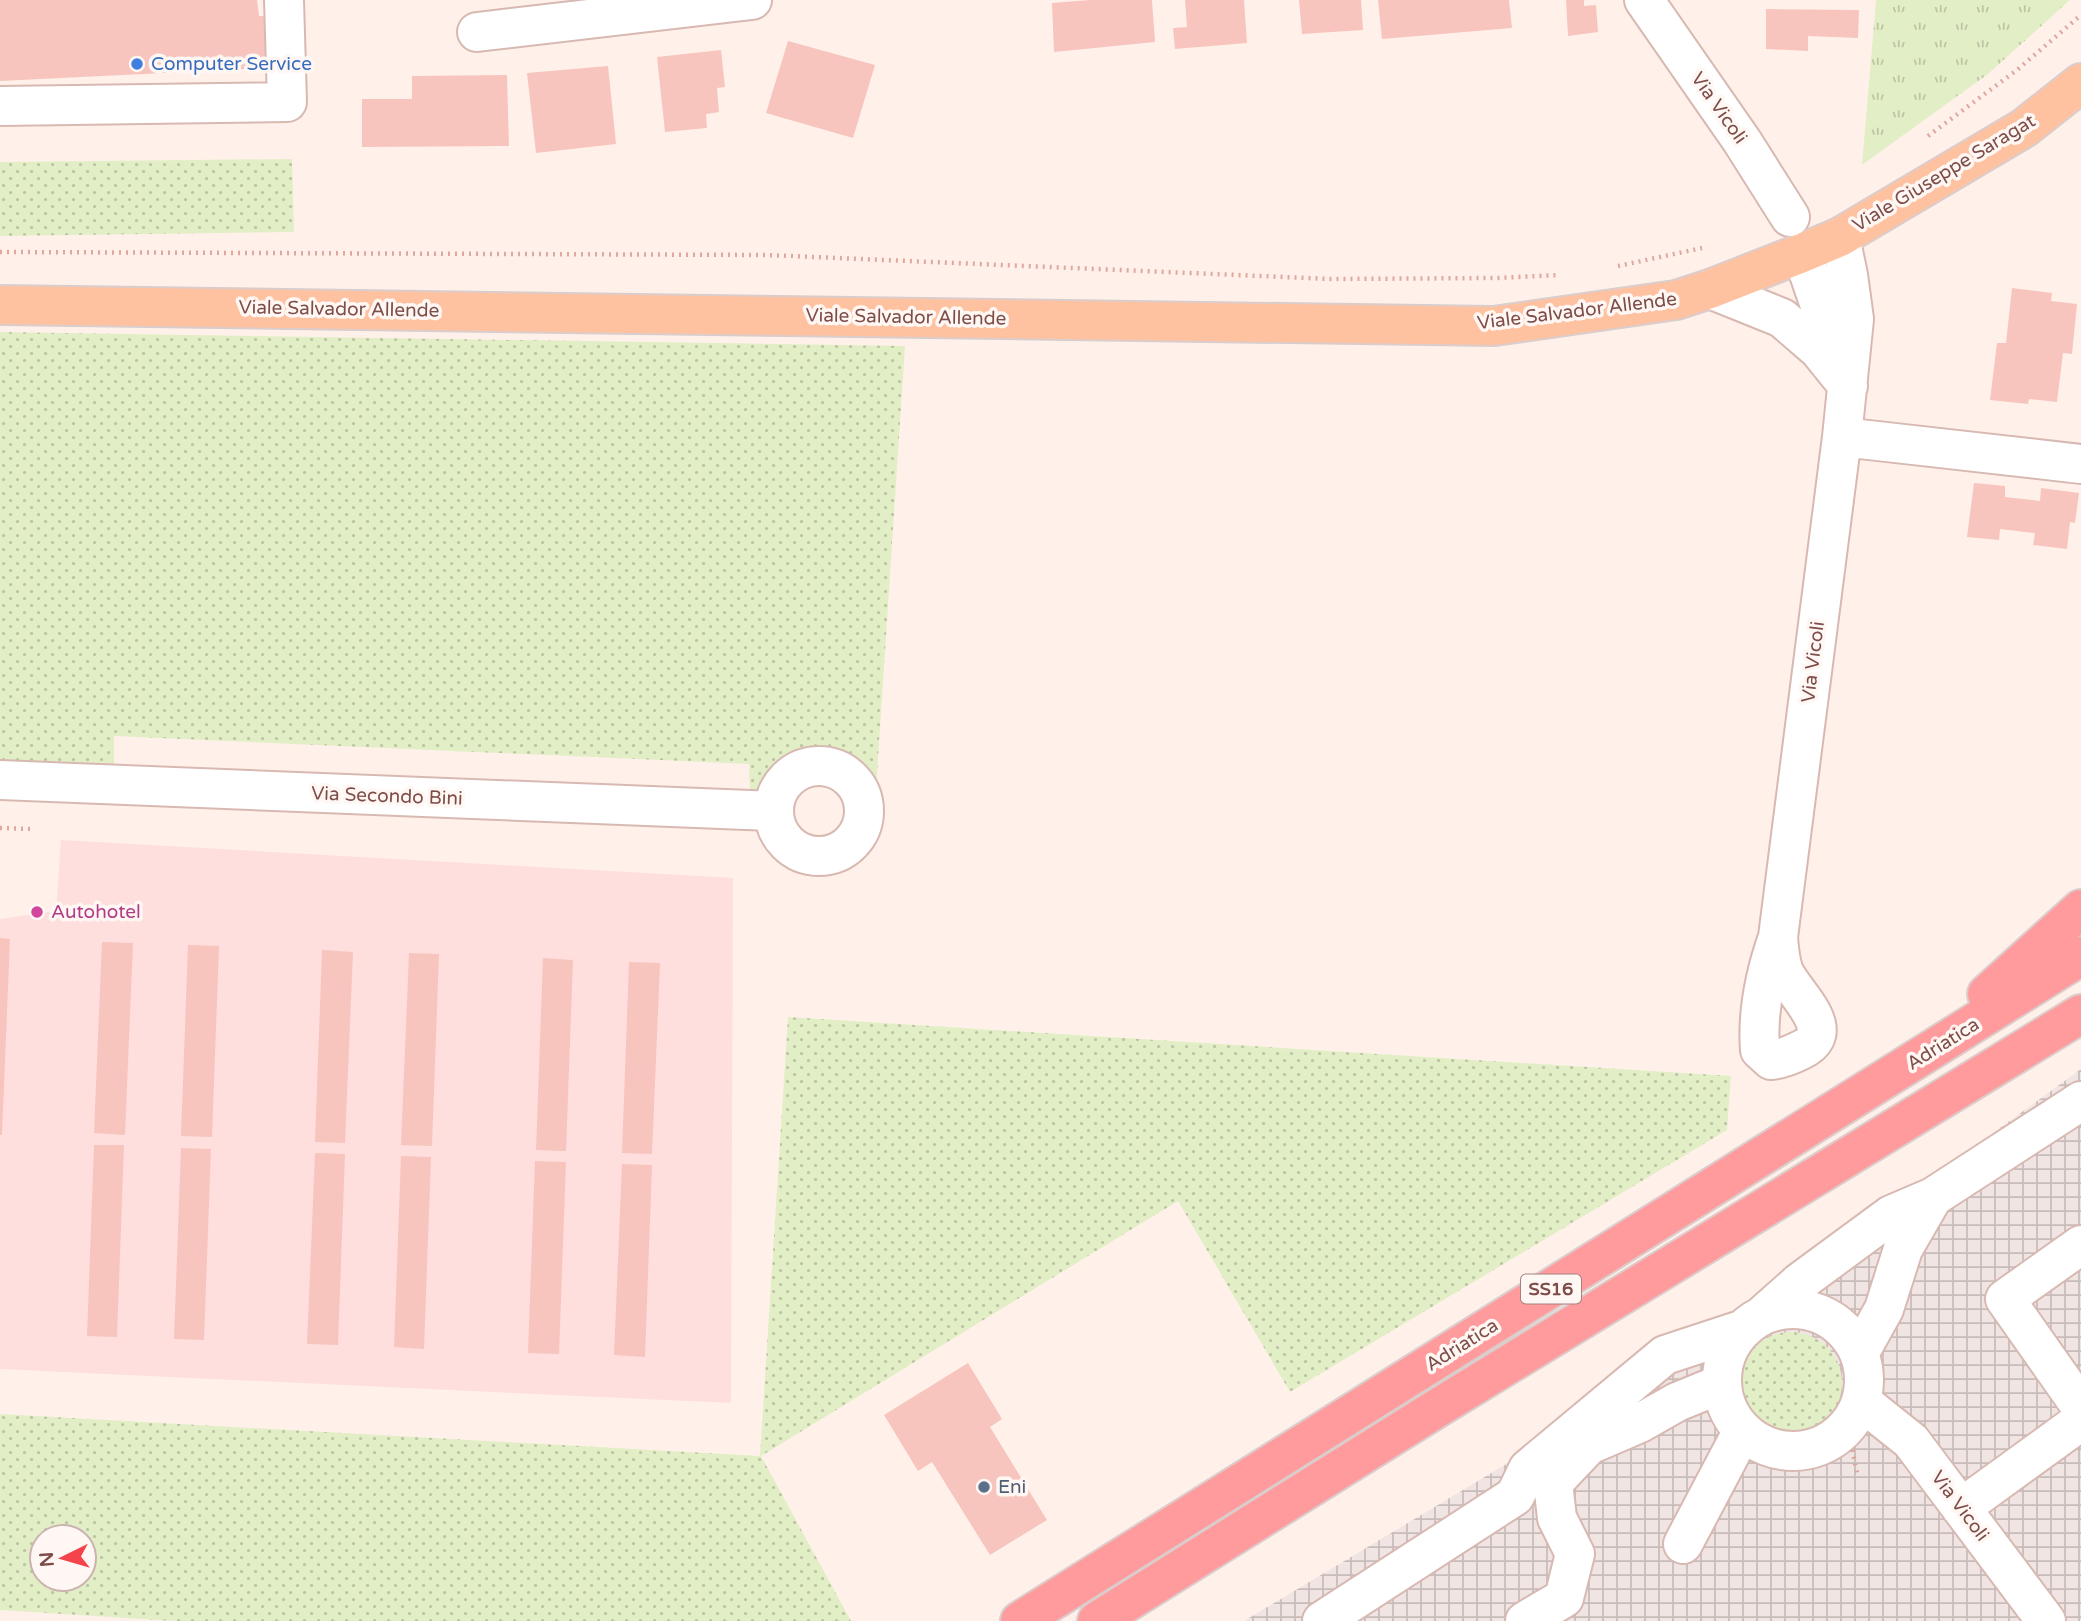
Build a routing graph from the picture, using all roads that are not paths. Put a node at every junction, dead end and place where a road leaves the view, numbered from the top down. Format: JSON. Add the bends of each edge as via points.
{"nodes":[{"id":1,"x":284,"y":0,"type":"edge"},
{"id":2,"x":752,"y":0,"type":"edge"},
{"id":3,"x":1644,"y":0,"type":"edge"},
{"id":4,"x":477,"y":32,"type":"dead end"},
{"id":5,"x":2081,"y":83,"type":"edge"},
{"id":6,"x":0,"y":106,"type":"edge"},
{"id":7,"x":1790,"y":217,"type":"dead end"},
{"id":8,"x":1840,"y":237,"type":"junction"},
{"id":9,"x":1802,"y":253,"type":"junction"},
{"id":10,"x":1710,"y":289,"type":"junction"},
{"id":11,"x":0,"y":305,"type":"edge"},
{"id":12,"x":1848,"y":386,"type":"junction"},
{"id":13,"x":1842,"y":437,"type":"junction"},
{"id":14,"x":2081,"y":464,"type":"edge"},
{"id":15,"x":0,"y":780,"type":"edge"},
{"id":16,"x":774,"y":811,"type":"dead end"},
{"id":17,"x":2081,"y":909,"type":"edge"},
{"id":18,"x":1777,"y":937,"type":"dead end"},
{"id":19,"x":2081,"y":956,"type":"edge"},
{"id":20,"x":2081,"y":1014,"type":"edge"},
{"id":21,"x":1909,"y":1065,"type":"junction"},
{"id":22,"x":2081,"y":1101,"type":"edge"},
{"id":23,"x":1933,"y":1197,"type":"junction"},
{"id":24,"x":2081,"y":1245,"type":"edge"},
{"id":25,"x":1752,"y":1322,"type":"junction"},
{"id":26,"x":1860,"y":1352,"type":"junction"},
{"id":27,"x":1721,"y":1384,"type":"junction"},
{"id":28,"x":2081,"y":1407,"type":"edge"},
{"id":29,"x":1855,"y":1415,"type":"junction"},
{"id":30,"x":2081,"y":1421,"type":"edge"},
{"id":31,"x":1742,"y":1432,"type":"junction"},
{"id":32,"x":1961,"y":1508,"type":"junction"},
{"id":33,"x":1683,"y":1544,"type":"dead end"},
{"id":34,"x":1020,"y":1621,"type":"edge"},
{"id":35,"x":1097,"y":1621,"type":"edge"},
{"id":36,"x":1322,"y":1621,"type":"edge"},
{"id":37,"x":1525,"y":1621,"type":"edge"},
{"id":38,"x":2046,"y":1621,"type":"edge"}],
"edges":[{"from":1,"to":6,"type":"street","via":[[287,102]]},
{"from":2,"to":4,"type":"street"},
{"from":3,"to":7,"type":"street","name":"Via Vicoli"},
{"from":5,"to":8,"type":"main road","name":"Viale Giuseppe Saragat","via":[[2024,128]]},
{"from":8,"to":9,"type":"main road","name":"Viale Giuseppe Saragat"},
{"from":8,"to":12,"type":"street","name":"Via Vicoli","via":[[1854,319]]},
{"from":9,"to":10,"type":"main road","name":"Viale Salvador Allende"},
{"from":9,"to":12,"type":"street","name":"Via Vicoli"},
{"from":10,"to":11,"type":"main road","name":"Viale Salvador Allende","via":[[1676,300],[1494,326]]},
{"from":10,"to":12,"type":"street","via":[[1782,318],[1819,350]]},
{"from":12,"to":13,"type":"street","name":"Via Vicoli"},
{"from":13,"to":14,"type":"street"},
{"from":13,"to":18,"type":"street","name":"Via Vicoli"},
{"from":15,"to":16,"type":"street","name":"Via Secondo Bini"},
{"from":17,"to":21,"type":"highway","number":"SS16"},
{"from":19,"to":21,"type":"highway","name":"Adriatica","number":"SS16"},
{"from":20,"to":35,"type":"highway","name":"Adriatica","number":"SS16"},
{"from":21,"to":34,"type":"highway","name":"Adriatica","number":"SS16"},
{"from":22,"to":23,"type":"street"},
{"from":23,"to":25,"type":"street","via":[[1891,1215]]},
{"from":23,"to":26,"type":"street","via":[[1903,1249],[1884,1309]]},
{"from":24,"to":28,"type":"street","via":[[2005,1299]]},
{"from":25,"to":26,"type":"street","via":[[1791,1308],[1819,1313],[1844,1328]]},
{"from":25,"to":27,"type":"street","via":[[1726,1355]]},
{"from":25,"to":36,"type":"street","via":[[1665,1355],[1528,1469],[1516,1496]]},
{"from":26,"to":29,"type":"street","via":[[1865,1377]]},
{"from":27,"to":31,"type":"street","via":[[1727,1410]]},
{"from":27,"to":37,"type":"street","via":[[1589,1446],[1553,1483],[1557,1518],[1575,1554],[1564,1598]]},
{"from":29,"to":31,"type":"street","via":[[1825,1446],[1796,1453],[1767,1448]]},
{"from":29,"to":32,"type":"street","name":"Via Vicoli","via":[[1911,1441]]},
{"from":30,"to":32,"type":"street"},
{"from":31,"to":33,"type":"street"},
{"from":32,"to":38,"type":"street","name":"Via Vicoli"}]}
